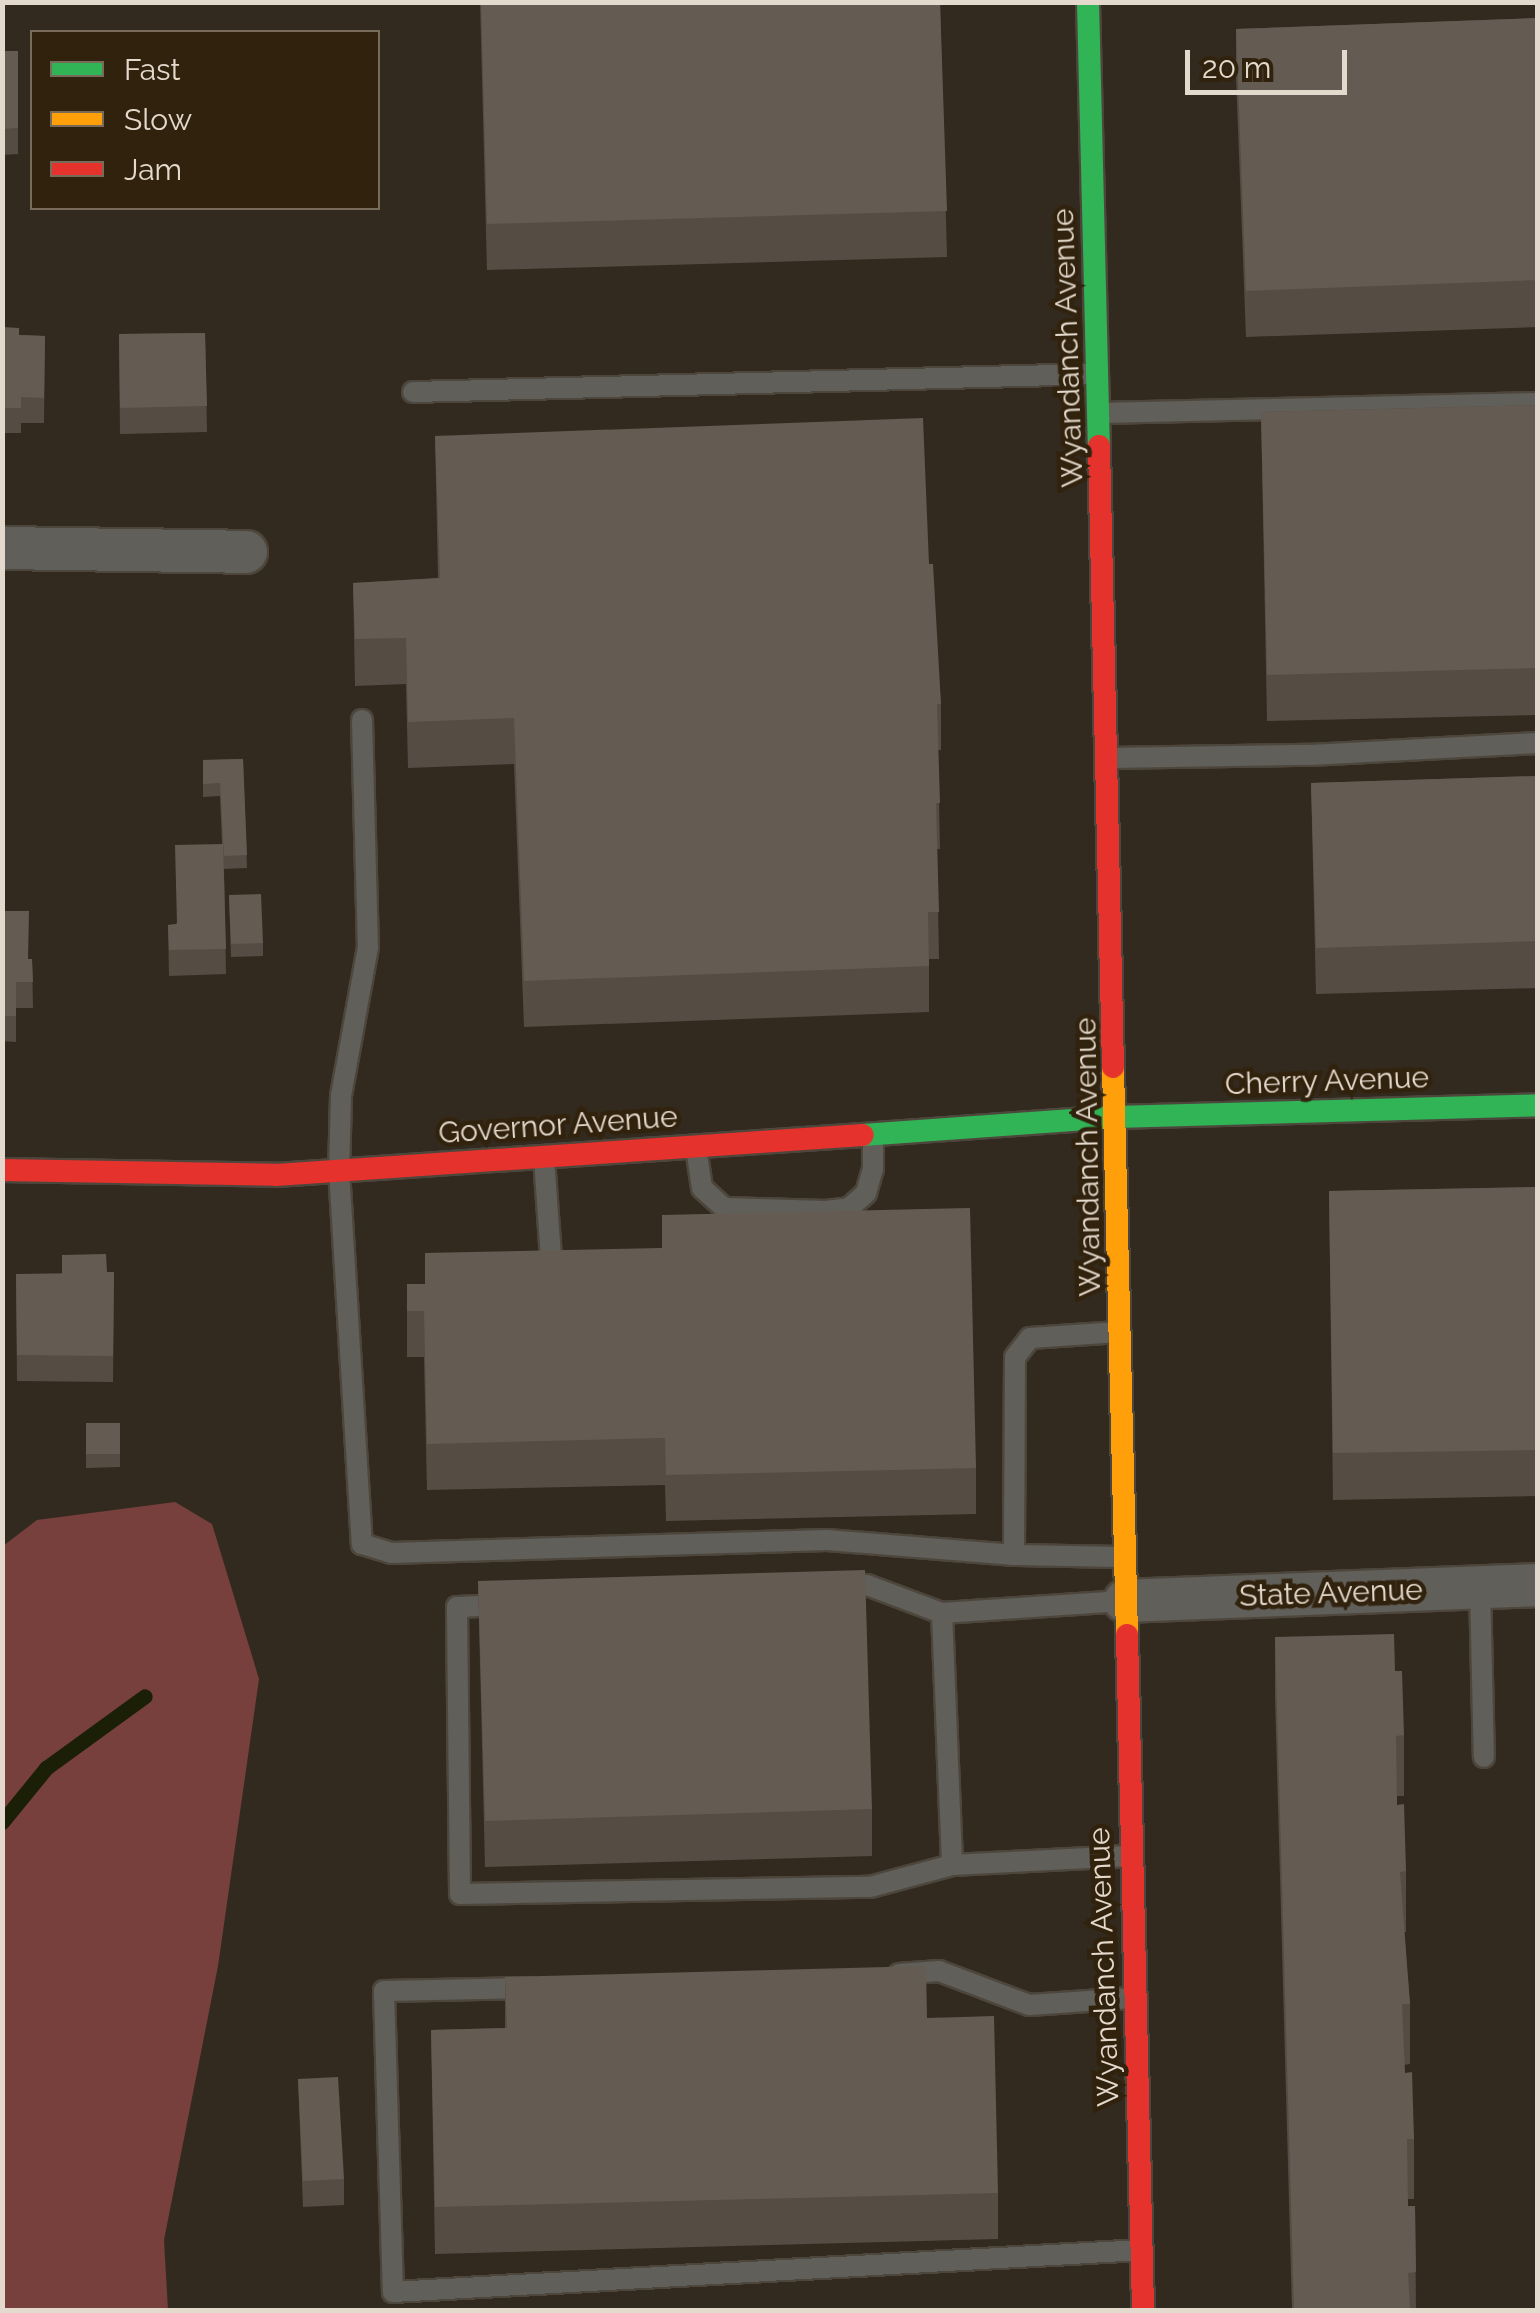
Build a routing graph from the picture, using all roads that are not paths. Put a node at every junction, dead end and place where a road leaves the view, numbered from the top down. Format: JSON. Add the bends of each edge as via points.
{"nodes":[{"id":1,"x":1088,"y":2,"type":"edge"},
{"id":2,"x":1099,"y":374,"type":"junction"},
{"id":3,"x":413,"y":392,"type":"dead end"},
{"id":4,"x":1538,"y":403,"type":"edge"},
{"id":5,"x":1100,"y":413,"type":"junction"},
{"id":6,"x":2,"y":548,"type":"edge"},
{"id":7,"x":246,"y":552,"type":"dead end"},
{"id":8,"x":362,"y":720,"type":"dead end"},
{"id":9,"x":1538,"y":743,"type":"edge"},
{"id":10,"x":1108,"y":758,"type":"junction"},
{"id":11,"x":1538,"y":1105,"type":"edge"},
{"id":12,"x":1117,"y":1117,"type":"junction"},
{"id":13,"x":873,"y":1133,"type":"junction"},
{"id":14,"x":696,"y":1146,"type":"junction"},
{"id":15,"x":544,"y":1156,"type":"junction"},
{"id":16,"x":2,"y":1170,"type":"edge"},
{"id":17,"x":339,"y":1170,"type":"junction"},
{"id":18,"x":551,"y":1258,"type":"edge"},
{"id":19,"x":1121,"y":1332,"type":"junction"},
{"id":20,"x":1014,"y":1554,"type":"junction"},
{"id":21,"x":1124,"y":1558,"type":"junction"},
{"id":22,"x":1538,"y":1585,"type":"edge"},
{"id":23,"x":828,"y":1587,"type":"edge"},
{"id":24,"x":1480,"y":1588,"type":"junction"},
{"id":25,"x":1125,"y":1601,"type":"junction"},
{"id":26,"x":516,"y":1604,"type":"edge"},
{"id":27,"x":942,"y":1612,"type":"junction"},
{"id":28,"x":1484,"y":1757,"type":"dead end"},
{"id":29,"x":1131,"y":1856,"type":"junction"},
{"id":30,"x":952,"y":1865,"type":"junction"},
{"id":31,"x":886,"y":1974,"type":"edge"},
{"id":32,"x":562,"y":1987,"type":"edge"},
{"id":33,"x":1135,"y":1998,"type":"junction"},
{"id":34,"x":1142,"y":2250,"type":"junction"},
{"id":35,"x":1144,"y":2310,"type":"edge"}],
"edges":[{"from":1,"to":2,"type":"street","name":"Wyandanch Avenue"},
{"from":2,"to":3,"type":"lane"},
{"from":2,"to":5,"type":"street","name":"Wyandanch Avenue"},
{"from":4,"to":5,"type":"lane"},
{"from":5,"to":10,"type":"street","name":"Wyandanch Avenue"},
{"from":6,"to":7,"type":"street"},
{"from":8,"to":17,"type":"lane","via":[[368,947],[342,1096]]},
{"from":9,"to":10,"type":"lane"},
{"from":10,"to":12,"type":"street","name":"Wyandanch Avenue"},
{"from":11,"to":12,"type":"street","name":"Cherry Avenue"},
{"from":12,"to":13,"type":"street","name":"Governor Avenue"},
{"from":12,"to":19,"type":"street","name":"Wyandanch Avenue"},
{"from":13,"to":14,"type":"street","name":"Governor Avenue"},
{"from":13,"to":14,"type":"lane","via":[[866,1193],[849,1208],[826,1211],[724,1208],[702,1188]]},
{"from":14,"to":15,"type":"street","name":"Governor Avenue"},
{"from":15,"to":17,"type":"street","name":"Governor Avenue"},
{"from":15,"to":18,"type":"lane"},
{"from":16,"to":17,"type":"street","name":"Governor Avenue"},
{"from":17,"to":20,"type":"lane","via":[[358,1533],[368,1548],[827,1540]]},
{"from":19,"to":20,"type":"lane","via":[[1030,1338],[1017,1352]]},
{"from":19,"to":21,"type":"street","name":"Wyandanch Avenue"},
{"from":20,"to":21,"type":"lane"},
{"from":21,"to":25,"type":"street","name":"Wyandanch Avenue"},
{"from":22,"to":24,"type":"street","name":"State Avenue"},
{"from":23,"to":27,"type":"lane","via":[[866,1584]]},
{"from":24,"to":25,"type":"street","name":"State Avenue"},
{"from":24,"to":28,"type":"lane"},
{"from":25,"to":27,"type":"lane"},
{"from":25,"to":29,"type":"street","name":"Wyandanch Avenue"},
{"from":26,"to":30,"type":"lane","via":[[457,1608],[460,1894],[870,1886]]},
{"from":27,"to":30,"type":"lane"},
{"from":29,"to":30,"type":"lane"},
{"from":29,"to":33,"type":"street","name":"Wyandanch Avenue"},
{"from":31,"to":33,"type":"lane","via":[[939,1971],[1028,2005]]},
{"from":32,"to":34,"type":"lane","via":[[384,1992],[393,2292]]},
{"from":33,"to":34,"type":"street","name":"Wyandanch Avenue"},
{"from":34,"to":35,"type":"street","name":"Wyandanch Avenue"}]}
